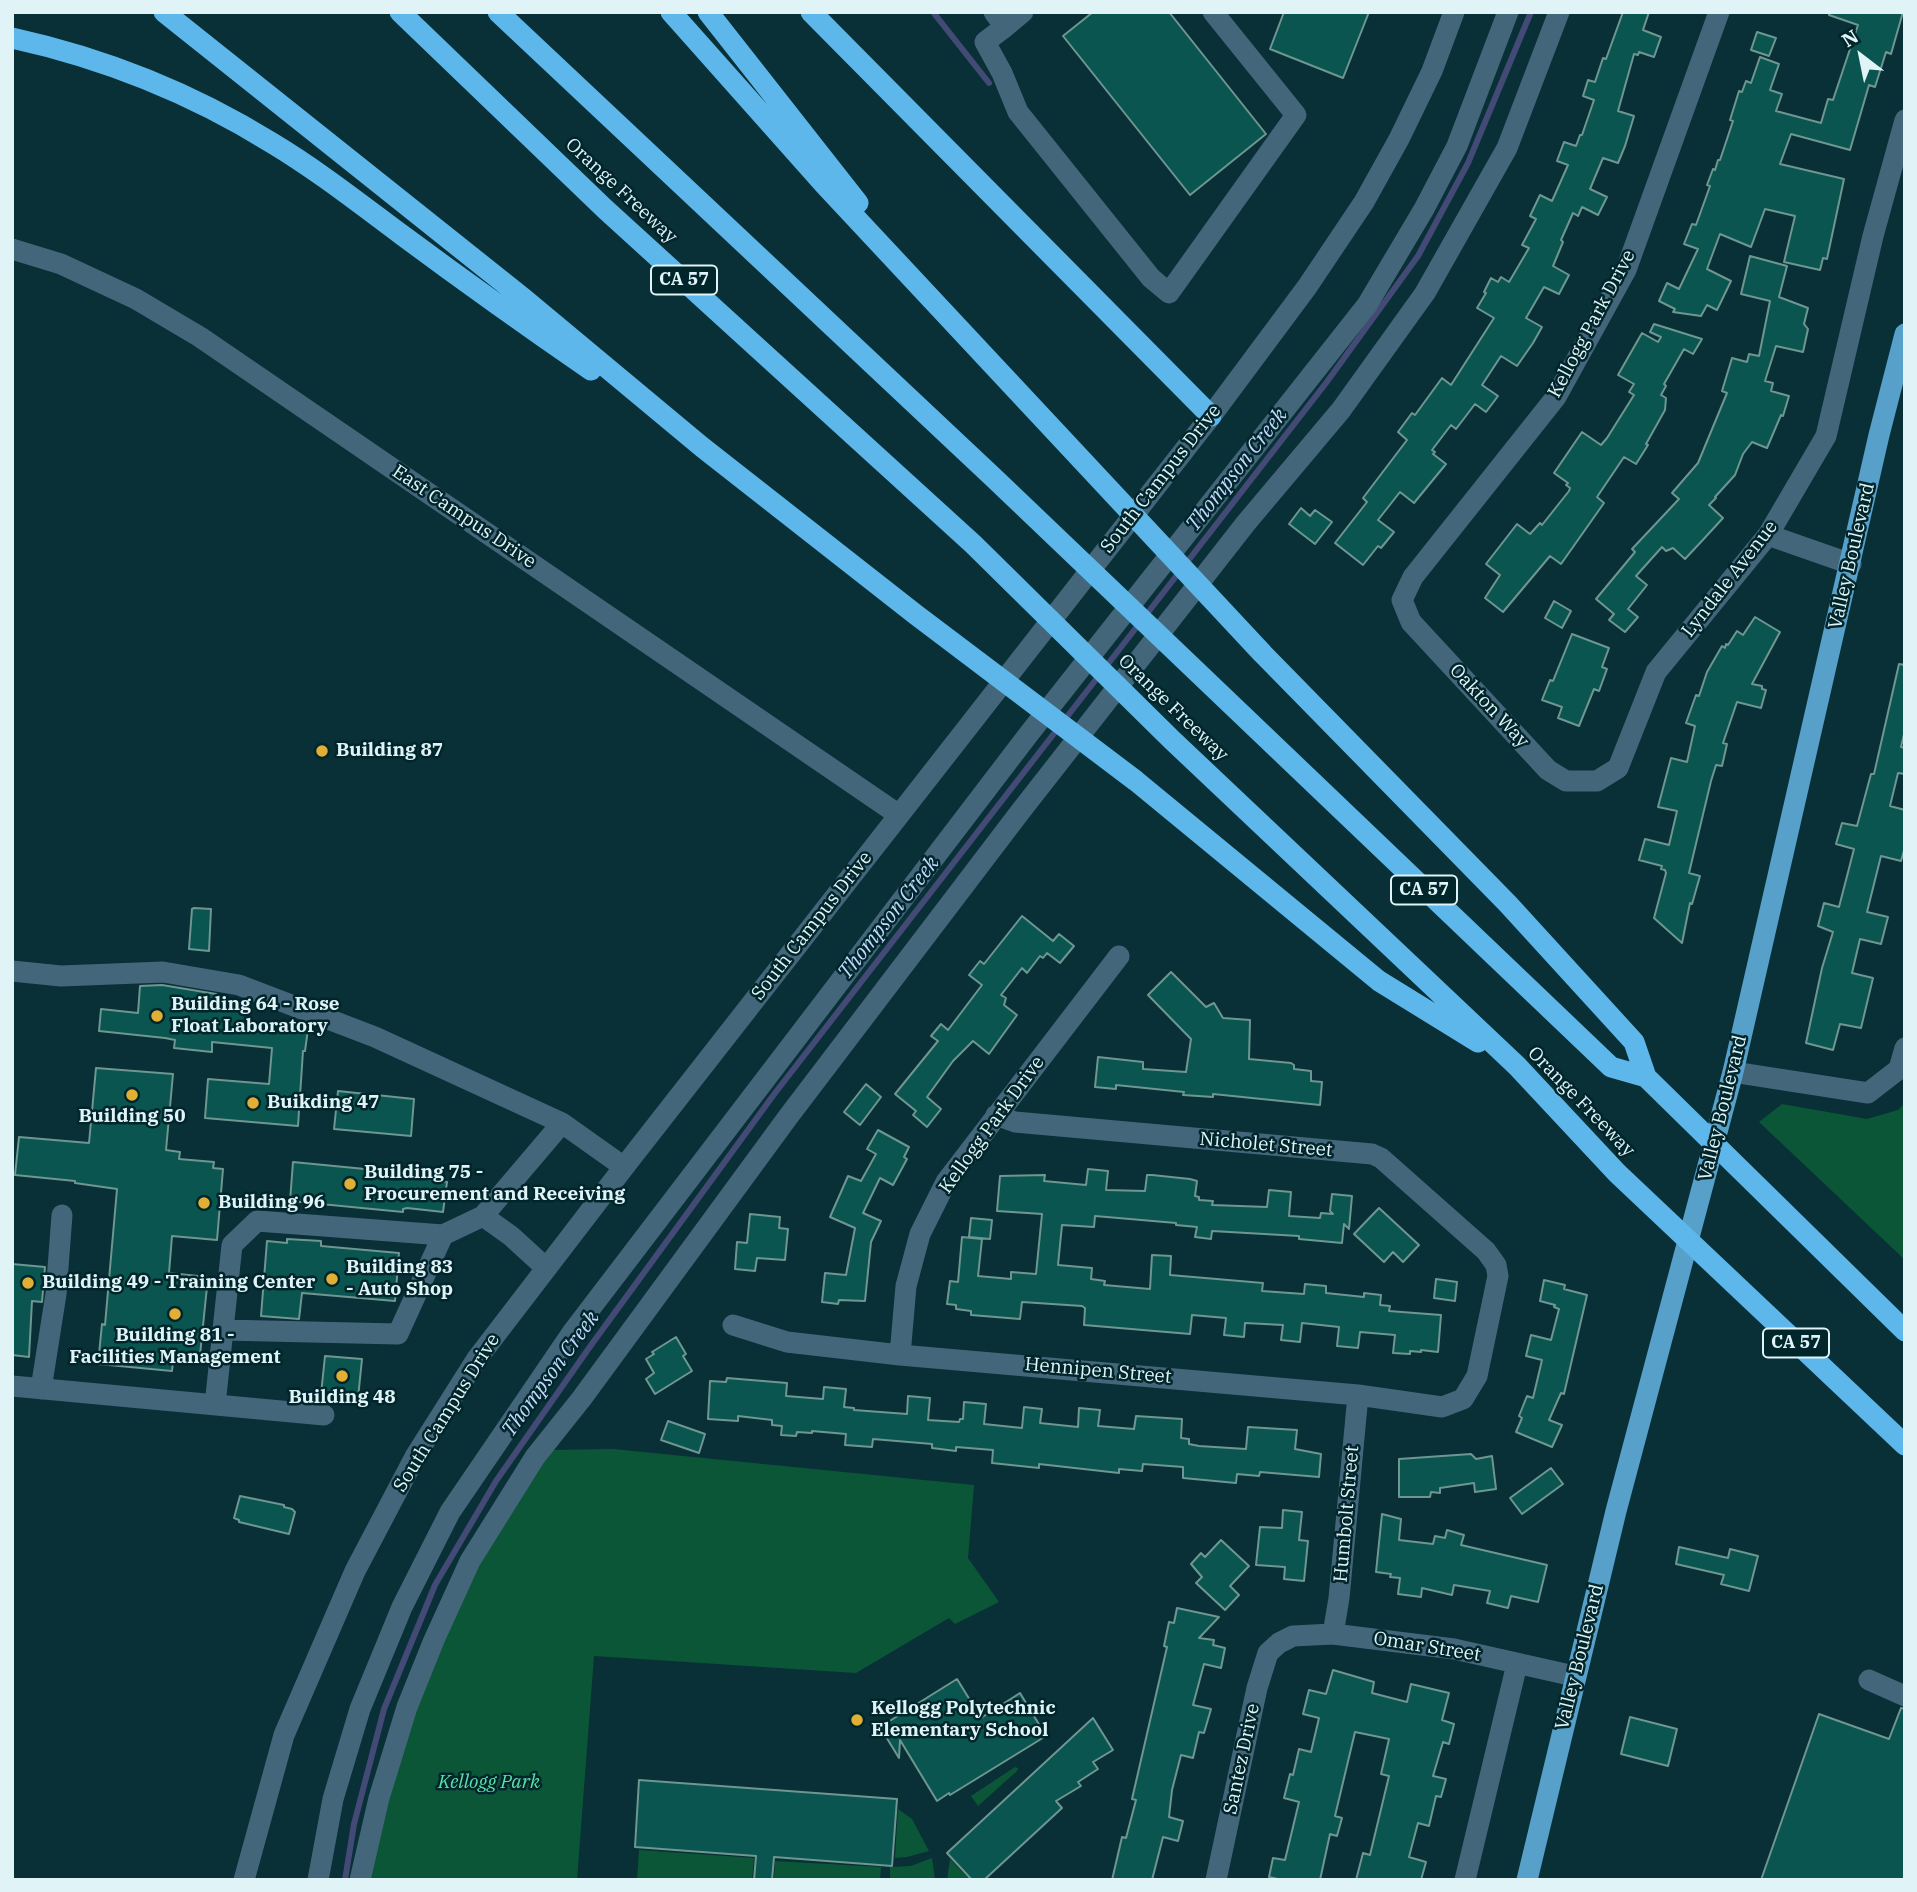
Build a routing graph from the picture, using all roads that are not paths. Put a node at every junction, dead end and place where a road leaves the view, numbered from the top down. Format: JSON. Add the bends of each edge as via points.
{"nodes":[{"id":1,"x":164,"y":12,"type":"edge"},
{"id":2,"x":400,"y":12,"type":"edge"},
{"id":3,"x":498,"y":12,"type":"edge"},
{"id":4,"x":671,"y":12,"type":"edge"},
{"id":5,"x":708,"y":12,"type":"edge"},
{"id":6,"x":811,"y":12,"type":"edge"},
{"id":7,"x":1023,"y":12,"type":"edge"},
{"id":8,"x":1213,"y":12,"type":"edge"},
{"id":9,"x":1454,"y":12,"type":"edge"},
{"id":10,"x":1508,"y":12,"type":"edge"},
{"id":11,"x":1559,"y":12,"type":"edge"},
{"id":12,"x":1719,"y":12,"type":"edge"},
{"id":13,"x":1000,"y":20,"type":"edge"},
{"id":14,"x":12,"y":38,"type":"edge"},
{"id":15,"x":1905,"y":120,"type":"edge"},
{"id":16,"x":12,"y":248,"type":"edge"},
{"id":17,"x":952,"y":319,"type":"junction"},
{"id":18,"x":1905,"y":334,"type":"edge"},
{"id":19,"x":1211,"y":416,"type":"junction"},
{"id":20,"x":702,"y":447,"type":"junction"},
{"id":21,"x":1768,"y":535,"type":"junction"},
{"id":22,"x":1851,"y":564,"type":"junction"},
{"id":23,"x":1402,"y":600,"type":"joint"},
{"id":24,"x":1597,"y":781,"type":"joint"},
{"id":25,"x":899,"y":815,"type":"junction"},
{"id":26,"x":1119,"y":956,"type":"dead end"},
{"id":27,"x":12,"y":971,"type":"edge"},
{"id":28,"x":1905,"y":1048,"type":"edge"},
{"id":29,"x":1517,"y":1066,"type":"junction"},
{"id":30,"x":1733,"y":1072,"type":"junction"},
{"id":31,"x":1646,"y":1077,"type":"junction"},
{"id":32,"x":996,"y":1115,"type":"junction"},
{"id":33,"x":562,"y":1124,"type":"junction"},
{"id":34,"x":624,"y":1167,"type":"junction"},
{"id":35,"x":62,"y":1215,"type":"dead end"},
{"id":36,"x":483,"y":1216,"type":"junction"},
{"id":37,"x":443,"y":1236,"type":"junction"},
{"id":38,"x":546,"y":1268,"type":"junction"},
{"id":39,"x":733,"y":1325,"type":"dead end"},
{"id":40,"x":223,"y":1330,"type":"junction"},
{"id":41,"x":1905,"y":1331,"type":"edge"},
{"id":42,"x":900,"y":1354,"type":"junction"},
{"id":43,"x":12,"y":1386,"type":"edge"},
{"id":44,"x":41,"y":1389,"type":"junction"},
{"id":45,"x":1358,"y":1395,"type":"junction"},
{"id":46,"x":1463,"y":1399,"type":"joint"},
{"id":47,"x":215,"y":1405,"type":"junction"},
{"id":48,"x":324,"y":1415,"type":"dead end"},
{"id":49,"x":1905,"y":1445,"type":"edge"},
{"id":50,"x":1333,"y":1633,"type":"junction"},
{"id":51,"x":1279,"y":1643,"type":"joint"},
{"id":52,"x":1517,"y":1664,"type":"junction"},
{"id":53,"x":1574,"y":1676,"type":"junction"},
{"id":54,"x":1870,"y":1680,"type":"dead end"},
{"id":55,"x":1905,"y":1696,"type":"edge"},
{"id":56,"x":244,"y":1880,"type":"edge"},
{"id":57,"x":318,"y":1880,"type":"edge"},
{"id":58,"x":360,"y":1880,"type":"edge"},
{"id":59,"x":1216,"y":1880,"type":"edge"},
{"id":60,"x":1465,"y":1880,"type":"edge"},
{"id":61,"x":1527,"y":1880,"type":"edge"}],
"edges":[{"from":1,"to":20,"type":"highway"},
{"from":2,"to":29,"type":"highway","name":"Orange Freeway","number":"CA 57","via":[[606,209],[973,544],[1171,740]]},
{"from":3,"to":31,"type":"highway","number":"CA 57","via":[[1611,1067]]},
{"from":4,"to":17,"type":"highway"},
{"from":5,"to":17,"type":"highway"},
{"from":6,"to":19,"type":"highway"},
{"from":7,"to":13,"type":"street"},
{"from":8,"to":13,"type":"street","via":[[1296,115],[1169,293],[1151,278],[1018,112],[985,42]]},
{"from":9,"to":19,"type":"street","name":"South Campus Drive","via":[[1432,71],[1364,202]]},
{"from":10,"to":57,"type":"street","via":[[1457,146],[1367,305],[1028,735],[574,1330],[450,1512],[402,1607],[359,1709],[333,1799]]},
{"from":11,"to":58,"type":"street","via":[[1507,148],[1426,293],[1341,410],[1246,523],[1012,823],[535,1457],[470,1561],[434,1640],[407,1707]]},
{"from":12,"to":23,"type":"street","name":"Kellogg Park Drive","via":[[1626,270],[1556,397],[1413,577]]},
{"from":14,"to":20,"type":"highway","via":[[147,79],[272,142]]},
{"from":15,"to":21,"type":"street","name":"Lyndale Avenue","via":[[1826,436]]},
{"from":16,"to":25,"type":"street","name":"East Campus Drive","via":[[61,264],[135,299],[200,337]]},
{"from":17,"to":31,"type":"highway","via":[[1263,654],[1508,904],[1634,1042]]},
{"from":18,"to":22,"type":"main road","name":"Valley Boulevard"},
{"from":19,"to":25,"type":"street","name":"South Campus Drive"},
{"from":20,"to":29,"type":"highway","via":[[1136,781],[1379,981]]},
{"from":21,"to":22,"type":"street"},
{"from":21,"to":24,"type":"street","name":"Lyndale Avenue","via":[[1656,672],[1618,768]]},
{"from":22,"to":30,"type":"main road","name":"Valley Boulevard"},
{"from":23,"to":24,"type":"street","name":"Oakton Way","via":[[1411,622],[1548,770],[1566,781]]},
{"from":25,"to":34,"type":"street","name":"South Campus Drive"},
{"from":26,"to":32,"type":"street","name":"Kellogg Park Drive"},
{"from":27,"to":33,"type":"street","via":[[61,976],[163,972],[239,985],[375,1037]]},
{"from":28,"to":30,"type":"street","via":[[1899,1069],[1868,1093]]},
{"from":29,"to":49,"type":"highway","name":"Orange Freeway","number":"CA 57","via":[[1617,1173]]},
{"from":30,"to":53,"type":"main road","name":"Valley Boulevard"},
{"from":31,"to":41,"type":"highway","number":"CA 57"},
{"from":32,"to":42,"type":"street","name":"Kellogg Park Drive","via":[[946,1182],[920,1234],[906,1286]]},
{"from":32,"to":46,"type":"street","name":"Nicholet Street","via":[[1015,1122],[1381,1158],[1496,1265],[1477,1377]]},
{"from":33,"to":34,"type":"street"},
{"from":33,"to":36,"type":"street"},
{"from":34,"to":38,"type":"street","name":"South Campus Drive"},
{"from":35,"to":44,"type":"street","via":[[56,1294]]},
{"from":36,"to":37,"type":"street"},
{"from":36,"to":38,"type":"street"},
{"from":37,"to":40,"type":"street","via":[[398,1334]]},
{"from":37,"to":40,"type":"street","via":[[257,1221],[232,1245]]},
{"from":38,"to":56,"type":"street","name":"South Campus Drive","via":[[476,1360],[416,1455],[355,1572],[284,1735]]},
{"from":39,"to":42,"type":"street","name":"Hennipen Street","via":[[787,1342]]},
{"from":40,"to":47,"type":"street"},
{"from":42,"to":45,"type":"street","name":"Hennipen Street"},
{"from":43,"to":44,"type":"street"},
{"from":44,"to":47,"type":"street"},
{"from":45,"to":46,"type":"street","name":"Hennipen Street","via":[[1442,1407]]},
{"from":45,"to":50,"type":"street","name":"Humbolt Street"},
{"from":47,"to":48,"type":"street"},
{"from":50,"to":51,"type":"street","name":"Omar Street","via":[[1293,1636]]},
{"from":50,"to":52,"type":"street","name":"Omar Street","via":[[1454,1649]]},
{"from":51,"to":59,"type":"street","name":"Santez Drive","via":[[1268,1653],[1256,1688]]},
{"from":52,"to":53,"type":"street","name":"Omar Street"},
{"from":52,"to":60,"type":"street"},
{"from":53,"to":61,"type":"main road","name":"Valley Boulevard"},
{"from":54,"to":55,"type":"street"}]}
